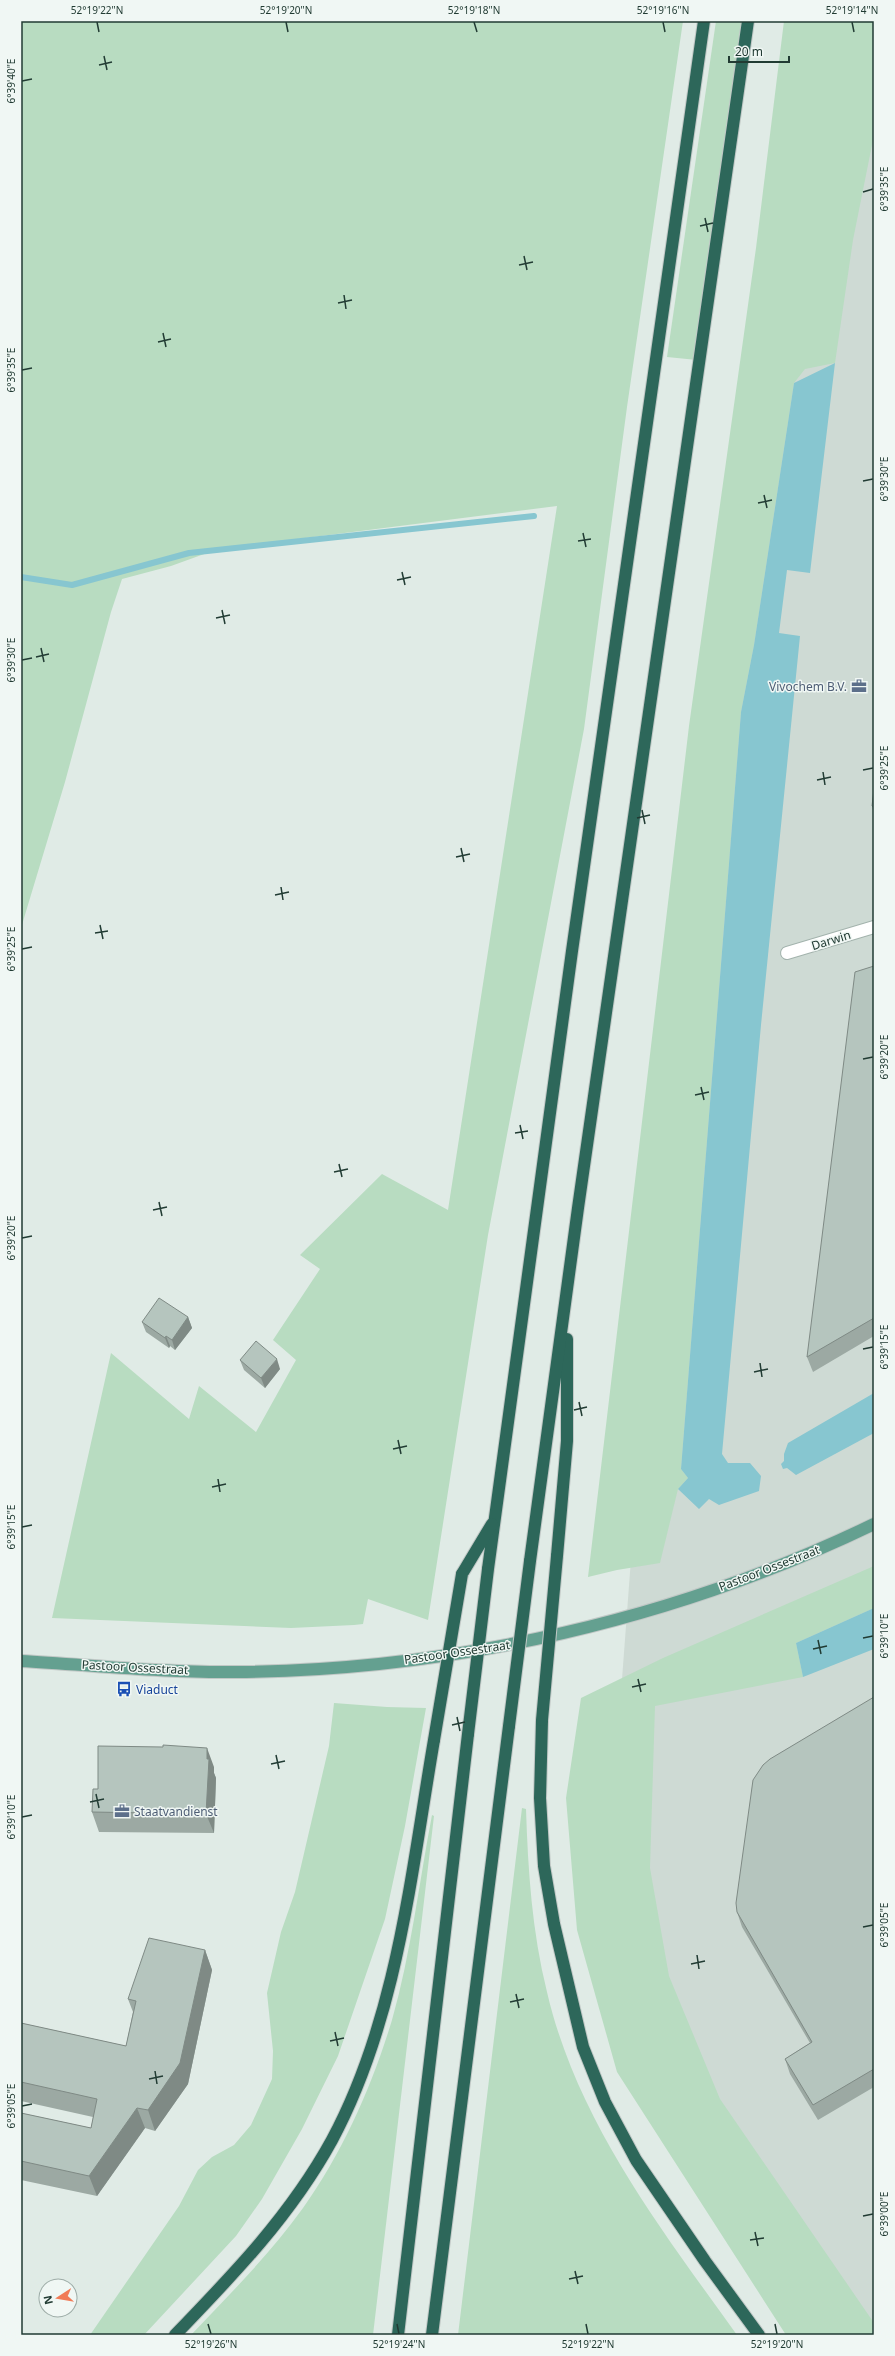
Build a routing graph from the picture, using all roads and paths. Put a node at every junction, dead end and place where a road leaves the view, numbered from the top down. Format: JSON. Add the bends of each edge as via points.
{"nodes":[{"id":1,"x":704,"y":21,"type":"edge"},
{"id":2,"x":748,"y":21,"type":"edge"},
{"id":3,"x":874,"y":927,"type":"edge"},
{"id":4,"x":787,"y":953,"type":"dead end"},
{"id":5,"x":567,"y":1292,"type":"junction"},
{"id":6,"x":495,"y":1519,"type":"junction"},
{"id":7,"x":874,"y":1524,"type":"edge"},
{"id":8,"x":21,"y":1661,"type":"edge"},
{"id":9,"x":175,"y":2335,"type":"edge"},
{"id":10,"x":398,"y":2335,"type":"edge"},
{"id":11,"x":432,"y":2335,"type":"edge"},
{"id":12,"x":759,"y":2335,"type":"edge"}],
"edges":[{"from":1,"to":6,"type":"highway"},
{"from":2,"to":5,"type":"highway"},
{"from":3,"to":4,"type":"street","name":"Darwin"},
{"from":5,"to":11,"type":"highway","bridge":true,"via":[[530,1561]]},
{"from":5,"to":12,"type":"highway","bridge":true,"via":[[566,1441],[542,1720],[540,1798],[544,1866],[555,1931],[583,2047],[605,2102],[636,2160],[704,2261]]},
{"from":6,"to":9,"type":"highway","bridge":true,"via":[[462,1574],[385,2007],[364,2070],[332,2140],[275,2226]]},
{"from":6,"to":10,"type":"highway","bridge":true},
{"from":7,"to":8,"type":"main road","name":"Pastoor Ossestraat","via":[[758,1575],[684,1600],[586,1628],[523,1642],[422,1659],[292,1671],[234,1672]]}]}
